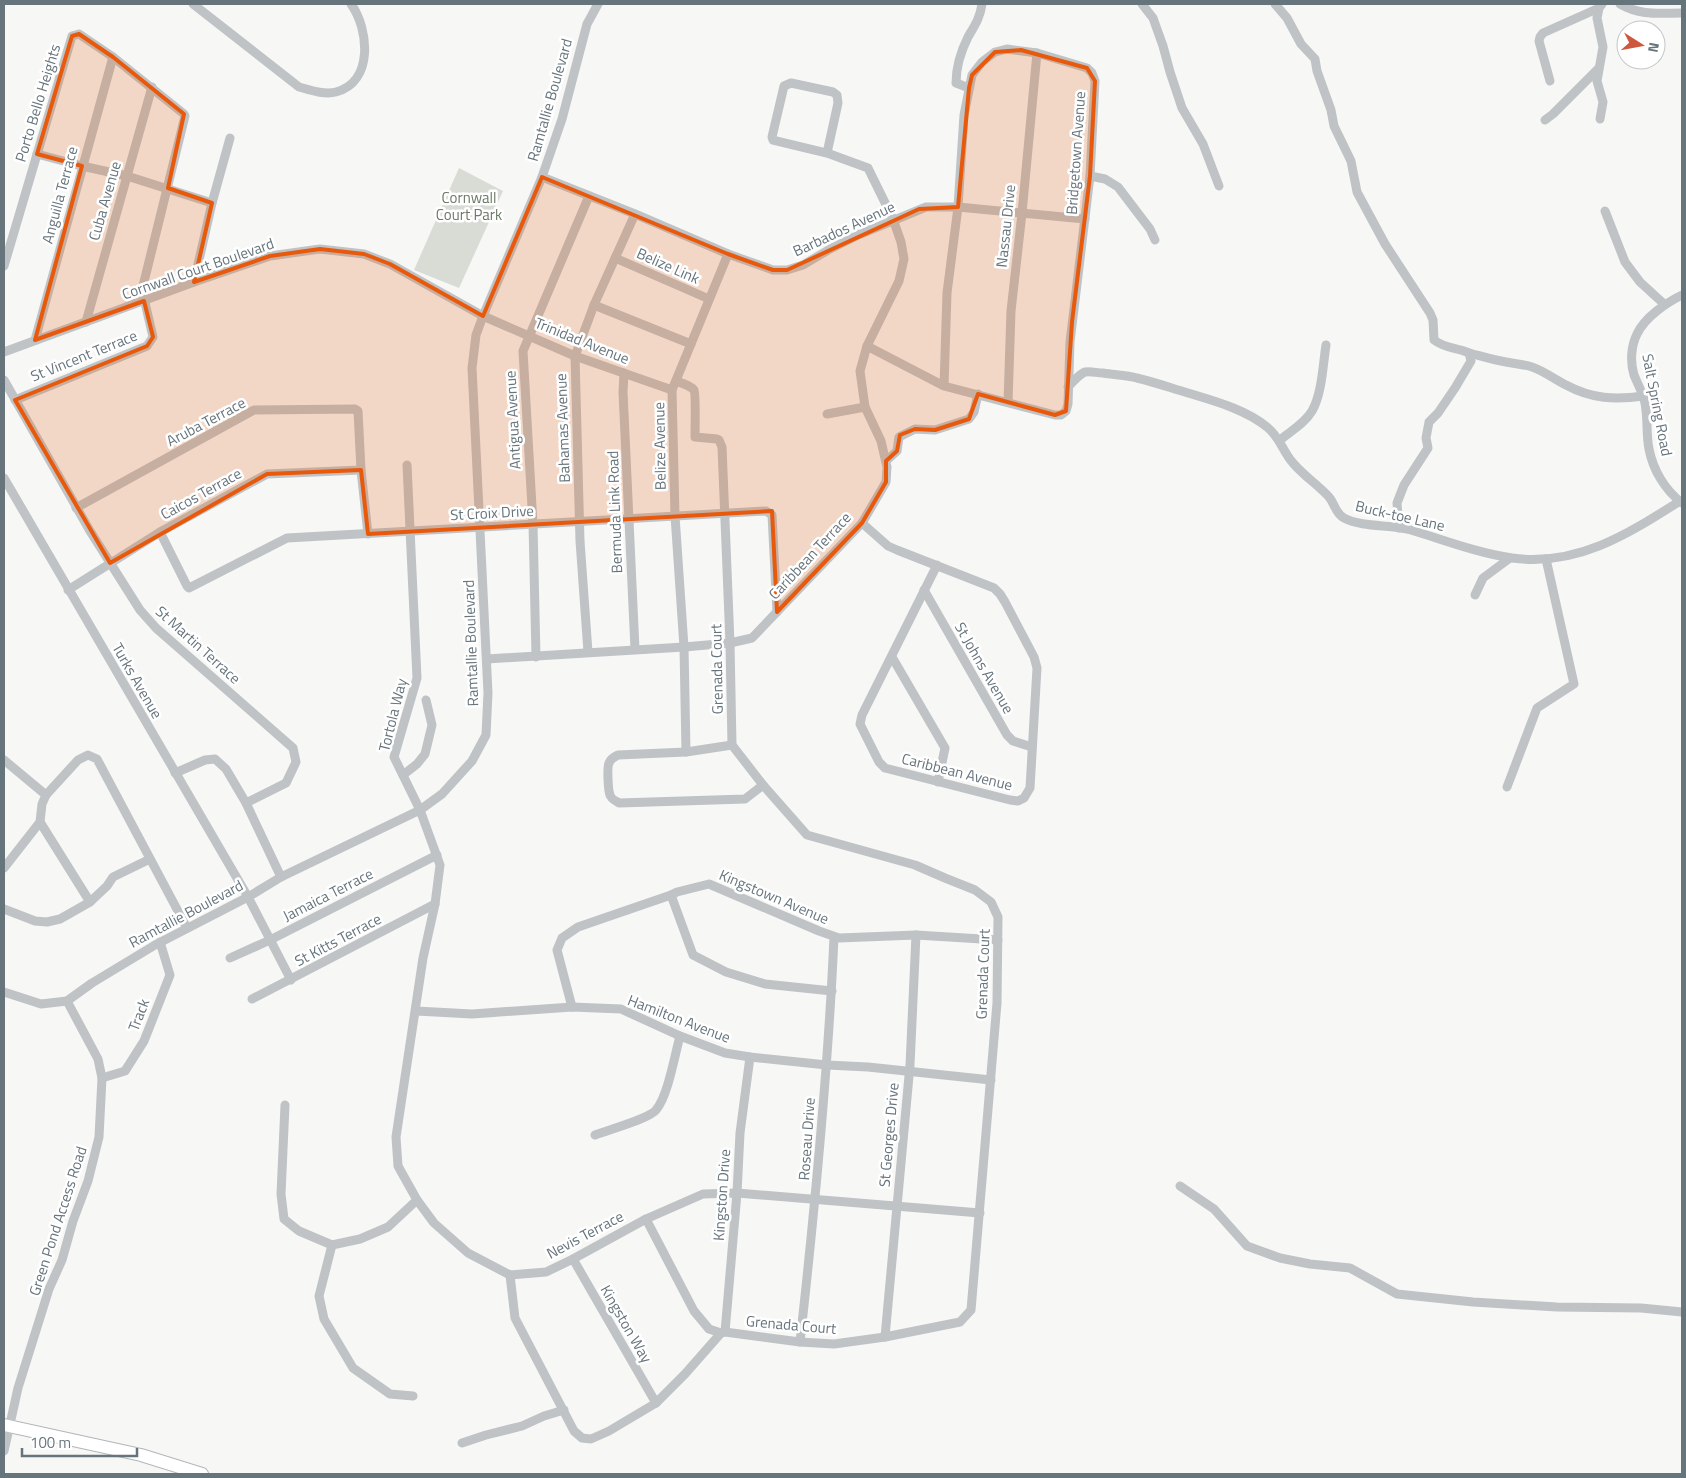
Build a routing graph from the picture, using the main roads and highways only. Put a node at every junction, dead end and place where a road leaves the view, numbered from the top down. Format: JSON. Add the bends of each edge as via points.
{"nodes":[{"id":1,"x":7,"y":1425,"type":"edge"},
{"id":2,"x":202,"y":1474,"type":"edge"}],
"edges":[{"from":1,"to":2,"type":"highway","via":[[141,1455]]}]}
